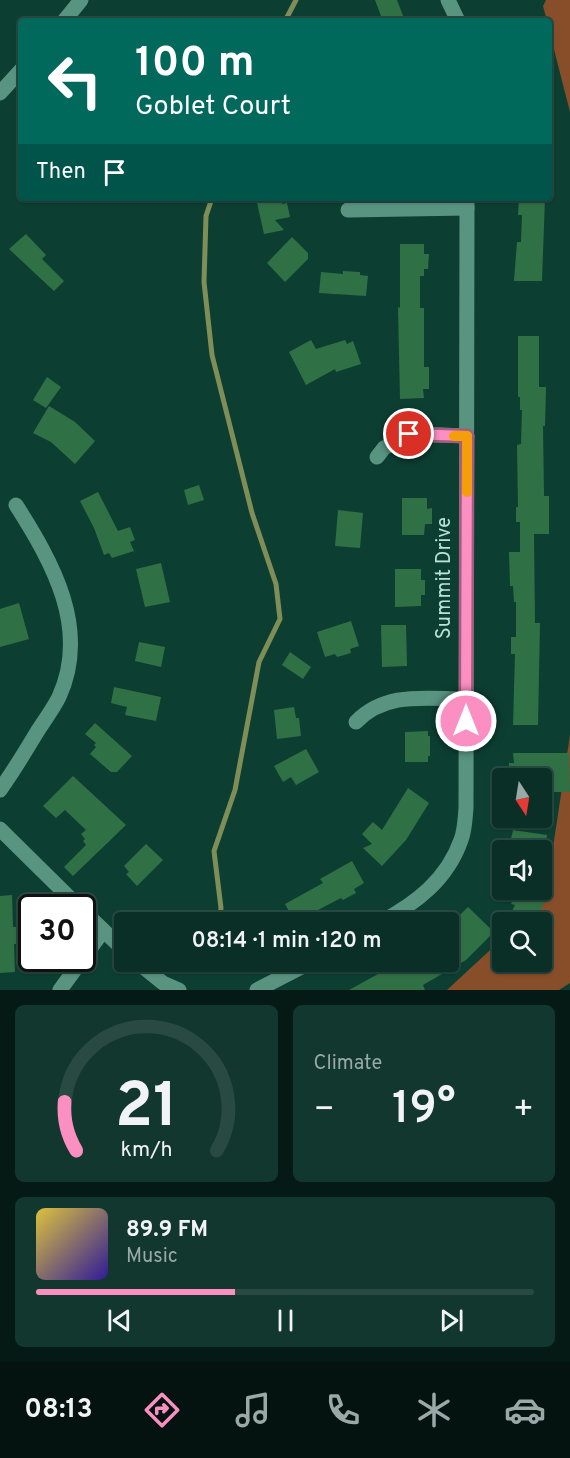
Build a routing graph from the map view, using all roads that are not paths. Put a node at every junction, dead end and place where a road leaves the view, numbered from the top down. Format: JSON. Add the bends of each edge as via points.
{"nodes":[{"id":1,"x":81,"y":0,"type":"edge"},
{"id":2,"x":448,"y":0,"type":"edge"},
{"id":3,"x":66,"y":18,"type":"edge"},
{"id":4,"x":457,"y":18,"type":"edge"},
{"id":5,"x":18,"y":73,"type":"edge"},
{"id":6,"x":0,"y":93,"type":"edge"},
{"id":7,"x":467,"y":203,"type":"edge"},
{"id":8,"x":348,"y":210,"type":"dead end"},
{"id":9,"x":467,"y":436,"type":"junction"},
{"id":10,"x":377,"y":457,"type":"dead end"},
{"id":11,"x":16,"y":505,"type":"dead end"},
{"id":12,"x":466,"y":699,"type":"junction"},
{"id":13,"x":356,"y":722,"type":"dead end"},
{"id":14,"x":0,"y":790,"type":"edge"},
{"id":15,"x":0,"y":829,"type":"edge"},
{"id":16,"x":66,"y":894,"type":"edge"},
{"id":17,"x":397,"y":912,"type":"edge"},
{"id":18,"x":96,"y":923,"type":"edge"},
{"id":19,"x":104,"y":931,"type":"junction"},
{"id":20,"x":114,"y":940,"type":"edge"},
{"id":21,"x":149,"y":972,"type":"edge"},
{"id":22,"x":292,"y":972,"type":"edge"},
{"id":23,"x":60,"y":990,"type":"edge"},
{"id":24,"x":179,"y":990,"type":"edge"},
{"id":25,"x":257,"y":990,"type":"edge"}],
"edges":[{"from":1,"to":3,"type":"street"},
{"from":2,"to":4,"type":"street"},
{"from":5,"to":6,"type":"street"},
{"from":7,"to":8,"type":"street"},
{"from":7,"to":9,"type":"street","name":"Summit Drive"},
{"from":9,"to":10,"type":"street","via":[[409,434],[384,448]]},
{"from":9,"to":12,"type":"street","name":"Summit Drive"},
{"from":11,"to":14,"type":"street","via":[[39,540],[63,594],[69,618],[70,656],[58,698]]},
{"from":12,"to":13,"type":"street","via":[[396,699],[364,713]]},
{"from":12,"to":17,"type":"street","name":"Summit Drive","via":[[466,808],[462,839],[437,882]]},
{"from":15,"to":16,"type":"street"},
{"from":18,"to":19,"type":"street"},
{"from":19,"to":20,"type":"street"},
{"from":19,"to":23,"type":"street"},
{"from":21,"to":24,"type":"street"},
{"from":22,"to":25,"type":"street"}]}
